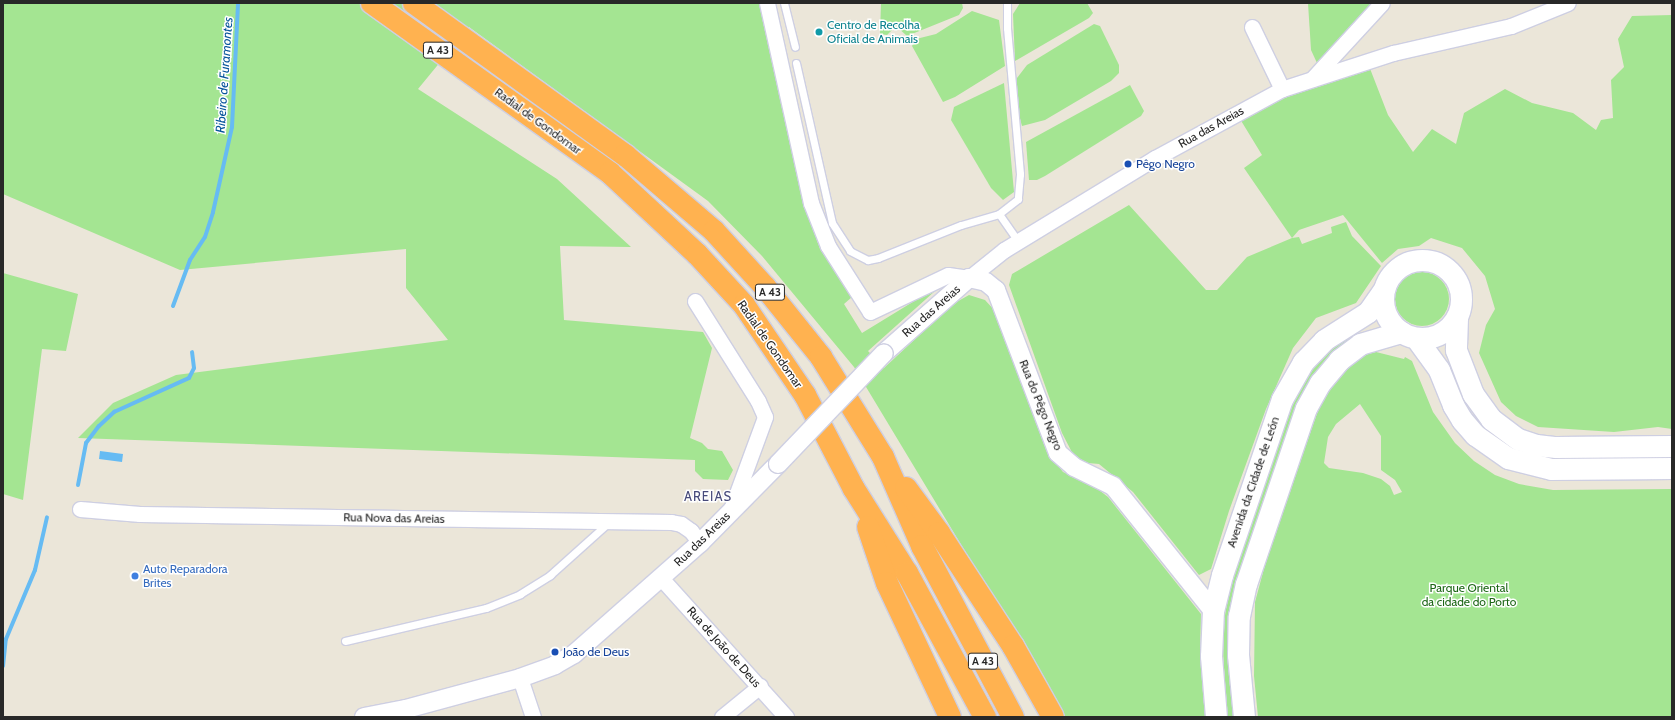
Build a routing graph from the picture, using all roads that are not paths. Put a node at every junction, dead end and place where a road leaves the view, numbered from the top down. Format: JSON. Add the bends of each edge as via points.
{"nodes":[{"id":1,"x":372,"y":3,"type":"edge"},
{"id":2,"x":414,"y":3,"type":"edge"},
{"id":3,"x":767,"y":3,"type":"edge"},
{"id":4,"x":784,"y":3,"type":"edge"},
{"id":5,"x":1007,"y":3,"type":"edge"},
{"id":6,"x":1382,"y":3,"type":"edge"},
{"id":7,"x":1568,"y":3,"type":"edge"},
{"id":8,"x":1252,"y":27,"type":"dead end"},
{"id":9,"x":795,"y":47,"type":"dead end"},
{"id":10,"x":796,"y":63,"type":"dead end"},
{"id":11,"x":1310,"y":81,"type":"junction"},
{"id":12,"x":1282,"y":89,"type":"junction"},
{"id":13,"x":1000,"y":214,"type":"junction"},
{"id":14,"x":1018,"y":241,"type":"junction"},
{"id":15,"x":969,"y":278,"type":"junction"},
{"id":16,"x":1384,"y":289,"type":"junction"},
{"id":17,"x":695,"y":301,"type":"dead end"},
{"id":18,"x":1457,"y":318,"type":"junction"},
{"id":19,"x":1408,"y":335,"type":"junction"},
{"id":20,"x":1672,"y":446,"type":"edge"},
{"id":21,"x":883,"y":457,"type":"junction"},
{"id":22,"x":1672,"y":468,"type":"edge"},
{"id":23,"x":854,"y":489,"type":"junction"},
{"id":24,"x":80,"y":509,"type":"dead end"},
{"id":25,"x":730,"y":512,"type":"junction"},
{"id":26,"x":609,"y":522,"type":"junction"},
{"id":27,"x":700,"y":543,"type":"junction"},
{"id":28,"x":661,"y":578,"type":"junction"},
{"id":29,"x":1213,"y":611,"type":"junction"},
{"id":30,"x":345,"y":641,"type":"dead end"},
{"id":31,"x":520,"y":678,"type":"junction"},
{"id":32,"x":760,"y":686,"type":"junction"},
{"id":33,"x":407,"y":713,"type":"edge"},
{"id":34,"x":364,"y":717,"type":"edge"},
{"id":35,"x":533,"y":717,"type":"edge"},
{"id":36,"x":722,"y":717,"type":"edge"},
{"id":37,"x":786,"y":717,"type":"edge"},
{"id":38,"x":950,"y":717,"type":"edge"},
{"id":39,"x":985,"y":717,"type":"edge"},
{"id":40,"x":1013,"y":717,"type":"edge"},
{"id":41,"x":1053,"y":717,"type":"edge"},
{"id":42,"x":1216,"y":717,"type":"edge"},
{"id":43,"x":1244,"y":717,"type":"edge"}],
"edges":[{"from":1,"to":23,"type":"highway","name":"Radial de Gondomar","number":"A 43","via":[[610,173],[697,254],[744,305],[805,395]]},
{"from":2,"to":21,"type":"highway","name":"Radial de Gondomar","number":"A 43","via":[[625,155],[714,231],[765,287],[821,357]]},
{"from":3,"to":15,"type":"street","via":[[811,203],[828,246],[870,312],[948,275]]},
{"from":4,"to":9,"type":"lane"},
{"from":5,"to":13,"type":"lane","via":[[1020,174],[1018,199]]},
{"from":6,"to":11,"type":"street"},
{"from":7,"to":11,"type":"street","name":"Rua das Areias","via":[[1511,26],[1393,53]]},
{"from":8,"to":12,"type":"street"},
{"from":10,"to":13,"type":"lane","via":[[832,223],[850,251],[868,260],[878,258],[961,225]]},
{"from":11,"to":12,"type":"street","name":"Rua das Areias"},
{"from":12,"to":14,"type":"street","name":"Rua das Areias","via":[[1155,158]]},
{"from":13,"to":14,"type":"lane"},
{"from":14,"to":15,"type":"street","name":"Rua das Areias"},
{"from":15,"to":25,"type":"street","name":"Rua das Areias","bridge":true,"via":[[884,353]]},
{"from":15,"to":29,"type":"street","name":"Rua do Pêgo Negro","via":[[986,282],[996,290],[1058,453],[1074,467],[1113,486]]},
{"from":16,"to":18,"type":"main road","via":[[1398,268],[1409,262],[1436,262],[1452,274],[1461,292],[1462,305]]},
{"from":16,"to":19,"type":"main road","via":[[1385,313]]},
{"from":16,"to":29,"type":"main road","name":"Avenida da Cidade de León","via":[[1368,312],[1324,340],[1303,362],[1288,386],[1251,488]]},
{"from":17,"to":25,"type":"street","via":[[758,401],[765,417]]},
{"from":18,"to":19,"type":"main road","via":[[1450,328],[1440,335]]},
{"from":18,"to":20,"type":"main road","via":[[1456,350],[1473,394],[1491,419],[1518,438],[1536,445],[1556,447]]},
{"from":19,"to":22,"type":"main road","via":[[1439,370],[1453,405],[1474,435],[1508,458],[1551,469]]},
{"from":19,"to":43,"type":"main road","via":[[1360,344],[1339,360],[1320,382],[1306,408],[1246,584],[1238,655]]},
{"from":21,"to":40,"type":"highway","name":"Radial de Gondomar","number":"A 43","via":[[922,546]]},
{"from":21,"to":41,"type":"highway","via":[[939,532],[991,612]]},
{"from":23,"to":38,"type":"highway","via":[[887,583]]},
{"from":23,"to":39,"type":"highway","name":"Radial de Gondomar","number":"A 43","via":[[934,620]]},
{"from":24,"to":26,"type":"street","name":"Rua Nova das Areias","via":[[140,514]]},
{"from":25,"to":27,"type":"street","name":"Rua das Areias"},
{"from":26,"to":27,"type":"street","name":"Rua Nova das Areias","via":[[681,524],[691,531]]},
{"from":26,"to":30,"type":"lane","via":[[550,575],[520,594],[486,608]]},
{"from":27,"to":28,"type":"street","name":"Rua das Areias"},
{"from":28,"to":31,"type":"street","name":"Rua das Areias","via":[[574,654],[555,665]]},
{"from":28,"to":32,"type":"street","name":"Rua de João de Deus"},
{"from":29,"to":42,"type":"main road","name":"Avenida da Cidade de León","via":[[1211,656]]},
{"from":31,"to":33,"type":"street","name":"Rua das Areias"},
{"from":31,"to":35,"type":"street"},
{"from":32,"to":36,"type":"street"},
{"from":32,"to":37,"type":"street","name":"Rua de João de Deus"},
{"from":33,"to":34,"type":"street","name":"Rua das Areias"}]}
